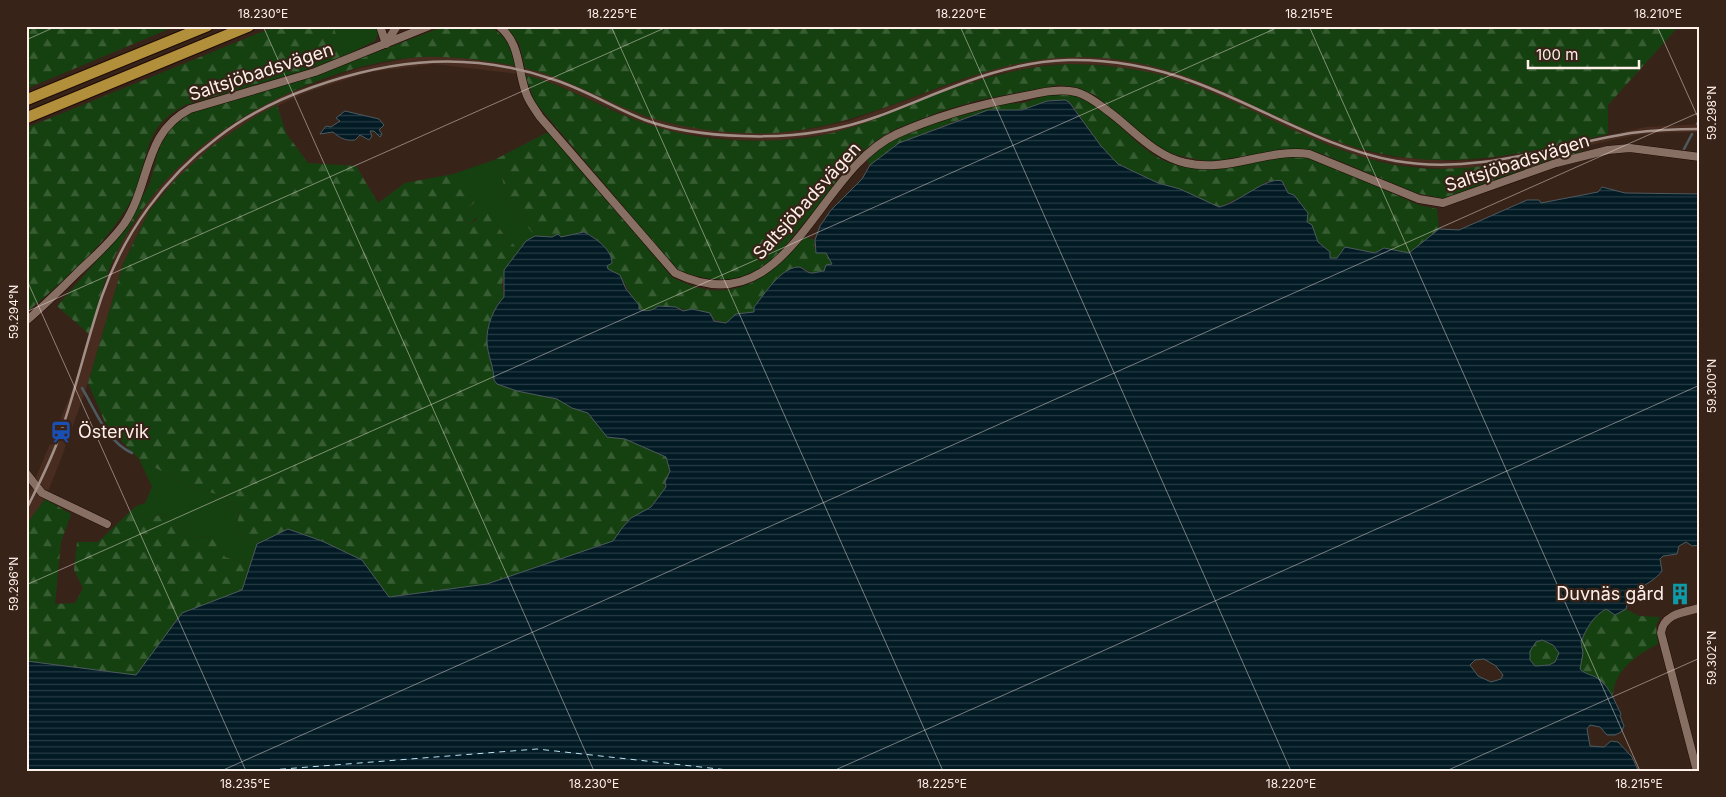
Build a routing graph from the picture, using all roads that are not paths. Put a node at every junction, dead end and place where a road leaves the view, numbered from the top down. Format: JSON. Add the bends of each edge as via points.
{"nodes":[{"id":1,"x":207,"y":26,"type":"edge"},
{"id":2,"x":249,"y":26,"type":"edge"},
{"id":3,"x":380,"y":26,"type":"edge"},
{"id":4,"x":397,"y":26,"type":"edge"},
{"id":5,"x":429,"y":26,"type":"edge"},
{"id":6,"x":499,"y":26,"type":"edge"},
{"id":7,"x":386,"y":44,"type":"junction"},
{"id":8,"x":26,"y":100,"type":"edge"},
{"id":9,"x":26,"y":118,"type":"edge"},
{"id":10,"x":1700,"y":158,"type":"edge"},
{"id":11,"x":26,"y":320,"type":"edge"},
{"id":12,"x":26,"y":473,"type":"edge"},
{"id":13,"x":108,"y":524,"type":"dead end"},
{"id":14,"x":1700,"y":608,"type":"edge"},
{"id":15,"x":1697,"y":771,"type":"edge"}],
"edges":[{"from":1,"to":8,"type":"highway"},
{"from":2,"to":9,"type":"highway"},
{"from":3,"to":7,"type":"street"},
{"from":4,"to":7,"type":"street"},
{"from":5,"to":7,"type":"street","name":"Saltsjöbadsvägen"},
{"from":6,"to":10,"type":"street","name":"Saltsjöbadsvägen","via":[[512,42],[521,65],[526,93],[545,122],[675,272],[716,285],[749,280],[766,270],[880,143],[968,107],[1048,91],[1078,93],[1113,114],[1155,150],[1184,163],[1228,164],[1290,153],[1309,154],[1419,199],[1443,203],[1556,163],[1608,150],[1630,148]]},
{"from":7,"to":11,"type":"street","name":"Saltsjöbadsvägen","via":[[315,72],[190,109],[175,117],[158,138],[136,202],[123,224],[94,259]]},
{"from":12,"to":13,"type":"street","via":[[42,493]]},
{"from":14,"to":15,"type":"street","via":[[1668,619],[1661,633]]}]}
